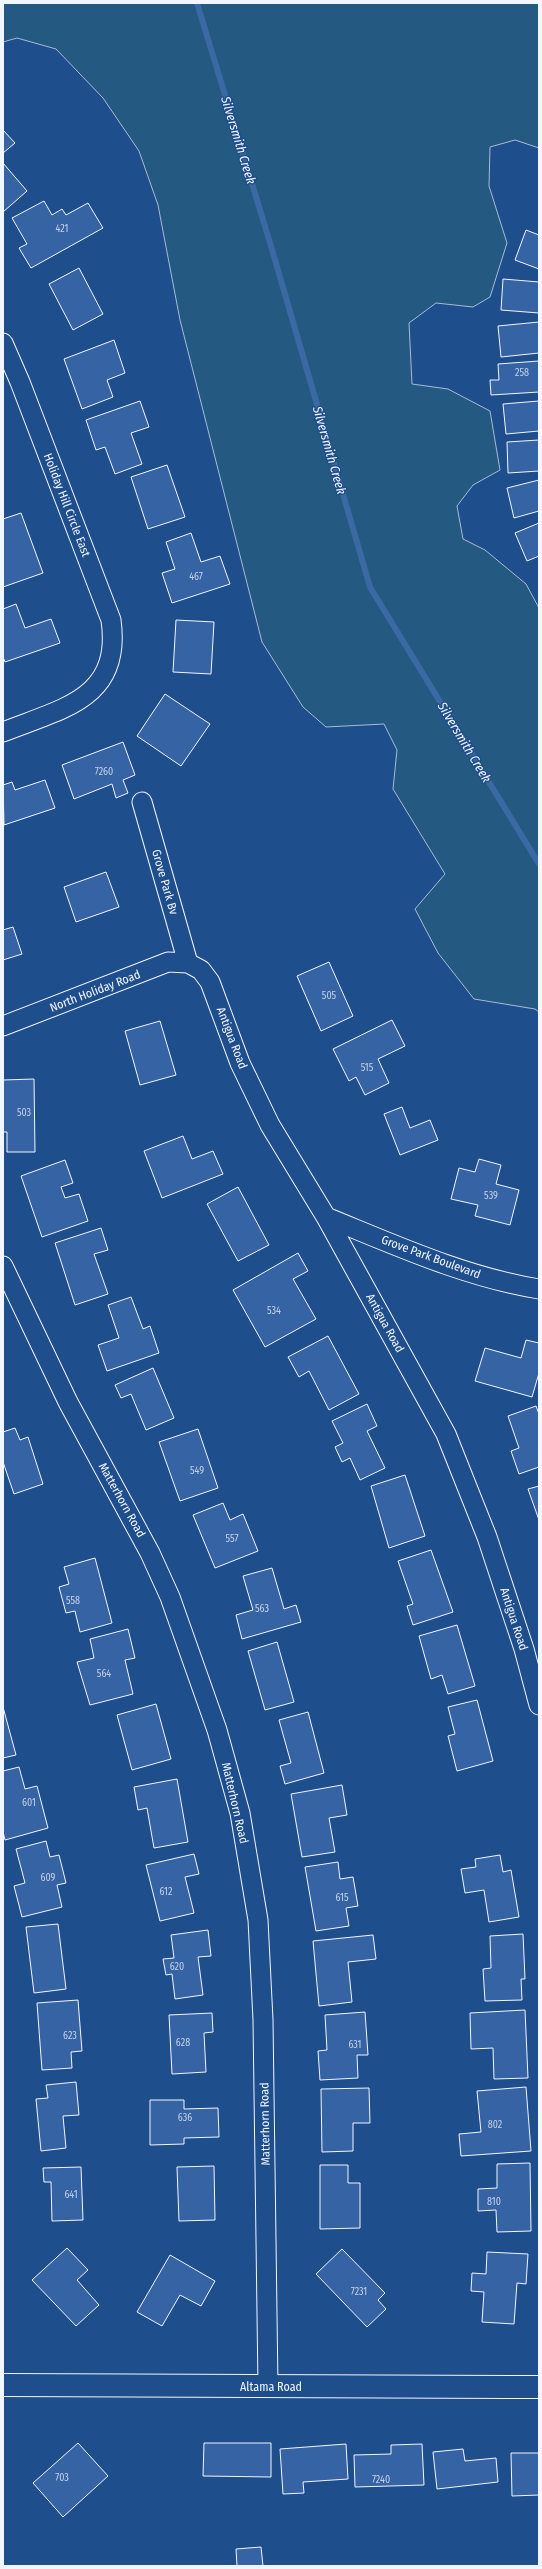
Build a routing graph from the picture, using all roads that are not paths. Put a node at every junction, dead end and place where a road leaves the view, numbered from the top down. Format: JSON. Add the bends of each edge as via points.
{"nodes":[{"id":1,"x":3,"y":343,"type":"edge"},
{"id":2,"x":3,"y":732,"type":"edge"},
{"id":3,"x":142,"y":802,"type":"dead end"},
{"id":4,"x":188,"y":963,"type":"junction"},
{"id":5,"x":3,"y":1026,"type":"edge"},
{"id":6,"x":326,"y":1217,"type":"junction"},
{"id":7,"x":3,"y":1266,"type":"edge"},
{"id":8,"x":539,"y":1290,"type":"edge"},
{"id":9,"x":539,"y":1705,"type":"edge"},
{"id":10,"x":3,"y":2385,"type":"edge"},
{"id":11,"x":268,"y":2387,"type":"junction"},
{"id":12,"x":539,"y":2387,"type":"edge"}],
"edges":[{"from":1,"to":2,"type":"street","name":"Holiday Hill Circle East","via":[[111,620],[114,642],[108,670],[100,684],[54,712]]},
{"from":3,"to":4,"type":"street","name":"Grove Park Bv"},
{"from":4,"to":5,"type":"street","name":"North Holiday Road","via":[[168,962]]},
{"from":4,"to":6,"type":"street","name":"Antigua Road","via":[[201,970],[210,982],[240,1064],[270,1125]]},
{"from":6,"to":8,"type":"street","name":"Grove Park Boulevard","via":[[401,1248],[495,1280]]},
{"from":6,"to":9,"type":"street","name":"Antigua Road","via":[[446,1434],[487,1536],[524,1649]]},
{"from":7,"to":11,"type":"street","name":"Matterhorn Road","via":[[68,1402],[150,1553],[170,1597],[217,1730],[240,1813],[258,1920],[263,2020]]},
{"from":10,"to":11,"type":"street","name":"Altama Road"},
{"from":11,"to":12,"type":"street","name":"Altama Road"}]}
